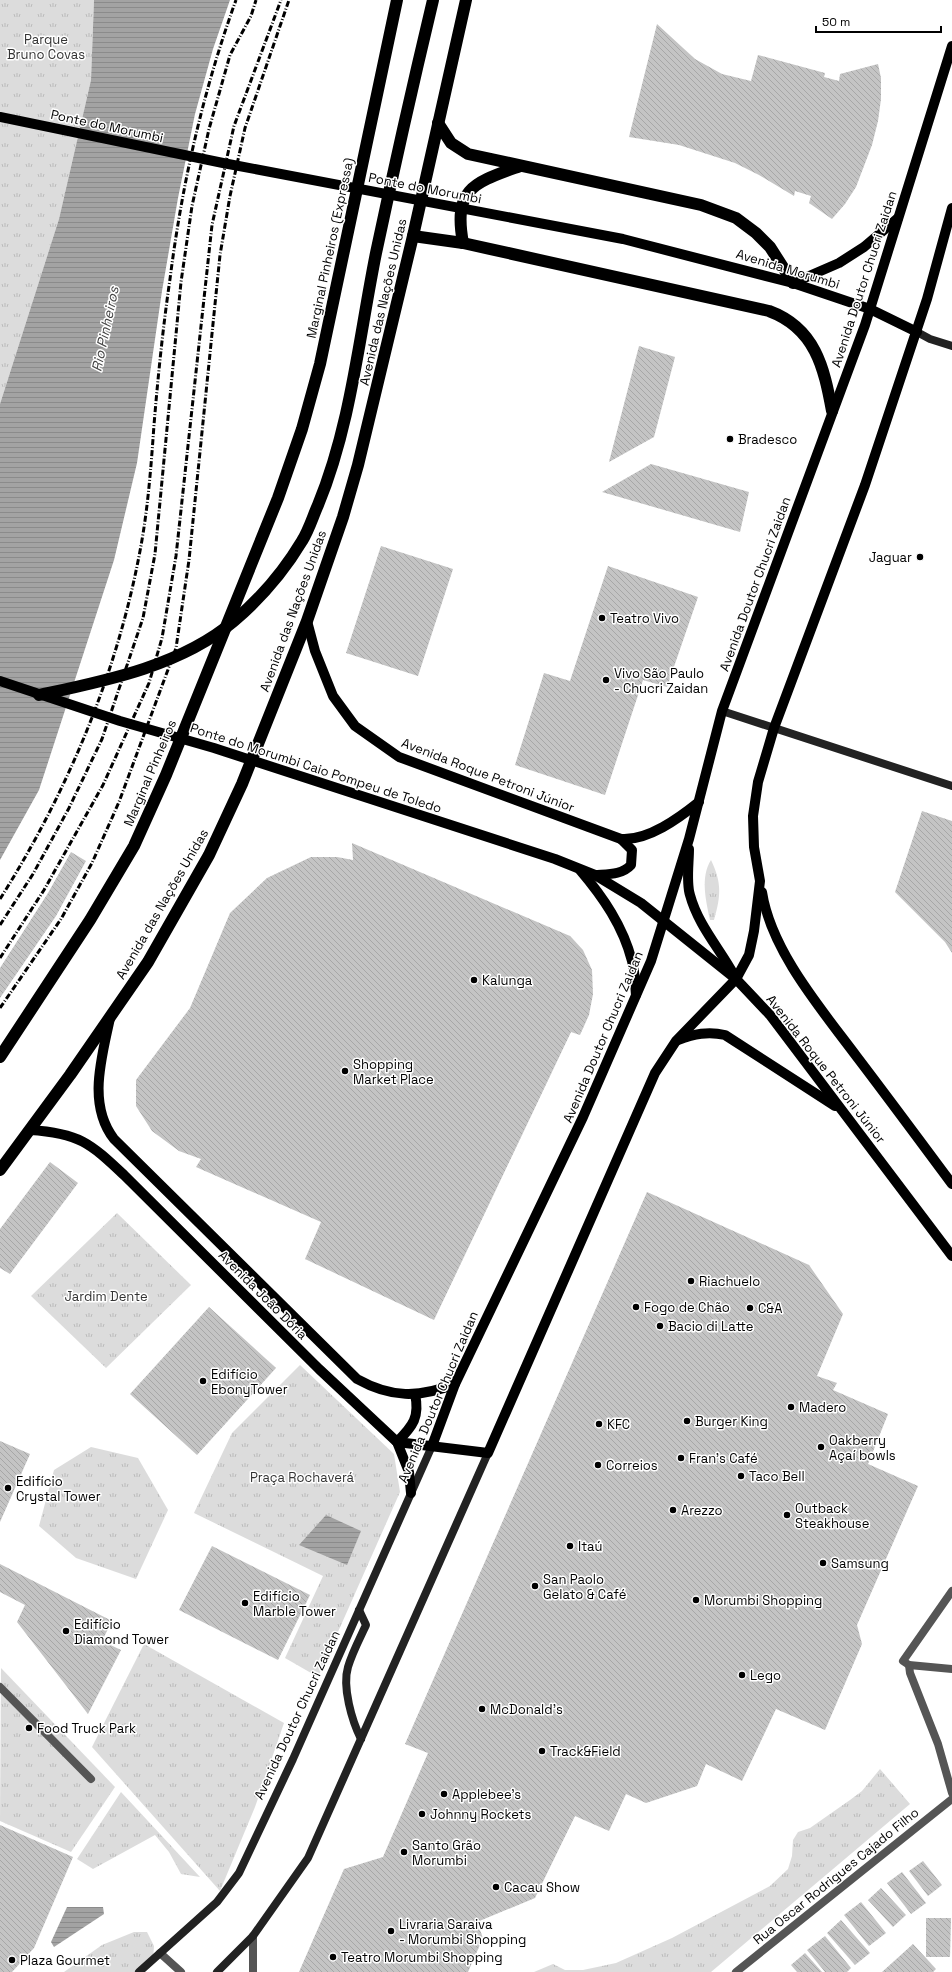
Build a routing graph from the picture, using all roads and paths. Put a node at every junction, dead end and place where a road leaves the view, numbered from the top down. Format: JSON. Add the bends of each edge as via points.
{"nodes":[{"id":1,"x":397,"y":0,"type":"edge"},
{"id":2,"x":433,"y":0,"type":"edge"},
{"id":3,"x":466,"y":0,"type":"edge"},
{"id":4,"x":952,"y":46,"type":"edge"},
{"id":5,"x":0,"y":117,"type":"edge"},
{"id":6,"x":438,"y":123,"type":"junction"},
{"id":7,"x":520,"y":166,"type":"junction"},
{"id":8,"x":952,"y":208,"type":"edge"},
{"id":9,"x":898,"y":218,"type":"junction"},
{"id":10,"x":413,"y":236,"type":"junction"},
{"id":11,"x":463,"y":243,"type":"junction"},
{"id":12,"x":726,"y":264,"type":"joint"},
{"id":13,"x":793,"y":282,"type":"junction"},
{"id":14,"x":870,"y":309,"type":"junction"},
{"id":15,"x":917,"y":332,"type":"junction"},
{"id":16,"x":952,"y":346,"type":"edge"},
{"id":17,"x":832,"y":411,"type":"junction"},
{"id":18,"x":278,"y":498,"type":"joint"},
{"id":19,"x":307,"y":621,"type":"junction"},
{"id":20,"x":0,"y":681,"type":"edge"},
{"id":21,"x":39,"y":695,"type":"junction"},
{"id":22,"x":722,"y":711,"type":"junction"},
{"id":23,"x":774,"y":728,"type":"junction"},
{"id":24,"x":952,"y":786,"type":"edge"},
{"id":25,"x":698,"y":802,"type":"junction"},
{"id":26,"x":621,"y":839,"type":"junction"},
{"id":27,"x":689,"y":839,"type":"junction"},
{"id":28,"x":555,"y":859,"type":"joint"},
{"id":29,"x":580,"y":870,"type":"junction"},
{"id":30,"x":595,"y":875,"type":"junction"},
{"id":31,"x":760,"y":880,"type":"junction"},
{"id":32,"x":663,"y":920,"type":"junction"},
{"id":33,"x":736,"y":979,"type":"junction"},
{"id":34,"x":636,"y":997,"type":"junction"},
{"id":35,"x":110,"y":1018,"type":"junction"},
{"id":36,"x":676,"y":1041,"type":"junction"},
{"id":37,"x":0,"y":1056,"type":"edge"},
{"id":38,"x":842,"y":1111,"type":"junction"},
{"id":39,"x":30,"y":1130,"type":"junction"},
{"id":40,"x":0,"y":1170,"type":"edge"},
{"id":41,"x":952,"y":1184,"type":"edge"},
{"id":42,"x":952,"y":1256,"type":"edge"},
{"id":43,"x":455,"y":1384,"type":"junction"},
{"id":44,"x":415,"y":1394,"type":"junction"},
{"id":45,"x":397,"y":1442,"type":"junction"},
{"id":46,"x":432,"y":1446,"type":"junction"},
{"id":47,"x":488,"y":1453,"type":"junction"},
{"id":48,"x":411,"y":1494,"type":"junction"},
{"id":49,"x":952,"y":1591,"type":"edge"},
{"id":50,"x":359,"y":1610,"type":"junction"},
{"id":51,"x":906,"y":1663,"type":"junction"},
{"id":52,"x":952,"y":1669,"type":"edge"},
{"id":53,"x":0,"y":1687,"type":"edge"},
{"id":54,"x":361,"y":1739,"type":"junction"},
{"id":55,"x":92,"y":1779,"type":"dead end"},
{"id":56,"x":952,"y":1793,"type":"edge"},
{"id":57,"x":952,"y":1799,"type":"edge"},
{"id":58,"x":252,"y":1936,"type":"junction"},
{"id":59,"x":160,"y":1953,"type":"junction"},
{"id":60,"x":139,"y":1972,"type":"edge"},
{"id":61,"x":181,"y":1972,"type":"edge"},
{"id":62,"x":217,"y":1972,"type":"edge"},
{"id":63,"x":253,"y":1972,"type":"edge"},
{"id":64,"x":736,"y":1972,"type":"edge"}],
"edges":[{"from":1,"to":18,"type":"highway","name":"Marginal Pinheiros (Expressa)","via":[[320,364],[302,429]]},
{"from":2,"to":21,"type":"highway","via":[[376,254],[338,448],[304,539],[276,578],[233,621],[189,650],[103,681]]},
{"from":3,"to":6,"type":"highway","name":"Avenida das Nações Unidas"},
{"from":4,"to":9,"type":"main road","name":"Avenida Doutor Chucri Zaidan"},
{"from":5,"to":12,"type":"main road","name":"Ponte do Morumbi","via":[[223,163],[601,235]]},
{"from":6,"to":7,"type":"highway","via":[[451,143],[468,154]]},
{"from":6,"to":10,"type":"highway","name":"Avenida das Nações Unidas"},
{"from":7,"to":11,"type":"highway","via":[[486,179],[464,198],[460,212]]},
{"from":7,"to":13,"type":"highway","via":[[701,205],[736,218],[770,247]]},
{"from":8,"to":15,"type":"main road"},
{"from":9,"to":13,"type":"main road","via":[[839,264]]},
{"from":9,"to":14,"type":"main road","name":"Avenida Doutor Chucri Zaidan"},
{"from":10,"to":11,"type":"highway"},
{"from":10,"to":19,"type":"highway","name":"Avenida das Nações Unidas","via":[[358,465]]},
{"from":11,"to":17,"type":"highway","via":[[761,309],[781,316],[794,324],[810,342],[826,374]]},
{"from":12,"to":13,"type":"main road","name":"Avenida Morumbi"},
{"from":13,"to":14,"type":"main road","name":"Avenida Morumbi"},
{"from":14,"to":15,"type":"main road","name":"Avenida Morumbi"},
{"from":14,"to":17,"type":"main road","name":"Avenida Doutor Chucri Zaidan"},
{"from":15,"to":16,"type":"main road","name":"Avenida Morumbi"},
{"from":15,"to":23,"type":"main road","via":[[866,485]]},
{"from":17,"to":22,"type":"main road","name":"Avenida Doutor Chucri Zaidan"},
{"from":18,"to":37,"type":"highway","name":"Marginal Pinheiros","via":[[166,775],[134,846],[90,920]]},
{"from":19,"to":26,"type":"main road","name":"Avenida Roque Petroni Júnior","via":[[315,651],[333,696],[355,726],[399,758]]},
{"from":19,"to":35,"type":"highway","name":"Avenida das Nações Unidas","via":[[242,784],[209,855],[148,962]]},
{"from":20,"to":21,"type":"main road","name":"Ponte do Morumbi Caio Pompeu de Toledo"},
{"from":21,"to":28,"type":"main road","name":"Ponte do Morumbi Caio Pompeu de Toledo","via":[[214,748]]},
{"from":22,"to":23,"type":"main road"},
{"from":22,"to":25,"type":"main road","name":"Avenida Doutor Chucri Zaidan"},
{"from":23,"to":24,"type":"main road"},
{"from":23,"to":31,"type":"main road","via":[[758,782],[753,816],[754,846]]},
{"from":25,"to":26,"type":"main road","name":"Avenida Roque Petroni Júnior","via":[[664,826],[630,840]]},
{"from":25,"to":27,"type":"main road","name":"Avenida Doutor Chucri Zaidan"},
{"from":26,"to":30,"type":"main road","via":[[632,850],[631,865],[626,871]]},
{"from":27,"to":32,"type":"main road","name":"Avenida Doutor Chucri Zaidan"},
{"from":27,"to":33,"type":"main road","via":[[689,894],[698,917]]},
{"from":28,"to":29,"type":"main road","name":"Avenida Roque Petroni Júnior"},
{"from":29,"to":30,"type":"main road","name":"Avenida Roque Petroni Júnior"},
{"from":29,"to":34,"type":"main road","via":[[613,913],[633,962]]},
{"from":30,"to":32,"type":"main road","name":"Avenida Roque Petroni Júnior","via":[[630,895]]},
{"from":31,"to":33,"type":"main road","via":[[749,955]]},
{"from":31,"to":41,"type":"main road","via":[[763,904],[776,938],[805,987]]},
{"from":32,"to":33,"type":"main road","name":"Avenida Roque Petroni Júnior"},
{"from":32,"to":34,"type":"main road","name":"Avenida Doutor Chucri Zaidan","via":[[651,961]]},
{"from":33,"to":36,"type":"main road"},
{"from":33,"to":38,"type":"main road","name":"Avenida Roque Petroni Júnior","via":[[770,1015]]},
{"from":34,"to":43,"type":"main road","name":"Avenida Doutor Chucri Zaidan","via":[[583,1117]]},
{"from":35,"to":39,"type":"highway","name":"Avenida das Nações Unidas"},
{"from":35,"to":44,"type":"main road","name":"Avenida João Dória","via":[[102,1059],[99,1096],[101,1116],[114,1139],[357,1379],[383,1391]]},
{"from":36,"to":38,"type":"main road","via":[[702,1033],[714,1032],[725,1035]]},
{"from":36,"to":47,"type":"main road","via":[[655,1073]]},
{"from":38,"to":42,"type":"main road","name":"Avenida Roque Petroni Júnior"},
{"from":39,"to":40,"type":"highway","name":"Avenida das Nações Unidas"},
{"from":39,"to":45,"type":"main road","name":"Avenida João Dória","via":[[74,1137],[95,1148],[319,1369]]},
{"from":43,"to":44,"type":"main road","name":"Avenida João Dória","via":[[434,1392]]},
{"from":43,"to":46,"type":"main road","name":"Avenida Doutor Chucri Zaidan"},
{"from":44,"to":45,"type":"main road","via":[[415,1419],[409,1430]]},
{"from":45,"to":46,"type":"main road"},
{"from":45,"to":48,"type":"main road","via":[[409,1472]]},
{"from":46,"to":47,"type":"main road"},
{"from":46,"to":48,"type":"main road","name":"Avenida Doutor Chucri Zaidan"},
{"from":47,"to":54,"type":"main road"},
{"from":48,"to":50,"type":"main road","name":"Avenida Doutor Chucri Zaidan"},
{"from":49,"to":51,"type":"street"},
{"from":50,"to":54,"type":"main road","via":[[366,1625],[347,1668],[347,1679],[350,1713]]},
{"from":50,"to":59,"type":"main road","name":"Avenida Doutor Chucri Zaidan","via":[[239,1873],[221,1898]]},
{"from":51,"to":52,"type":"street"},
{"from":51,"to":56,"type":"street","via":[[938,1744]]},
{"from":53,"to":55,"type":"street"},
{"from":54,"to":58,"type":"main road","via":[[308,1858]]},
{"from":57,"to":64,"type":"street","name":"Rua Oscar Rodrigues Cajado Filho"},
{"from":58,"to":62,"type":"main road"},
{"from":58,"to":63,"type":"street"},
{"from":59,"to":60,"type":"main road","name":"Avenida Doutor Chucri Zaidan"},
{"from":59,"to":61,"type":"street"}]}
